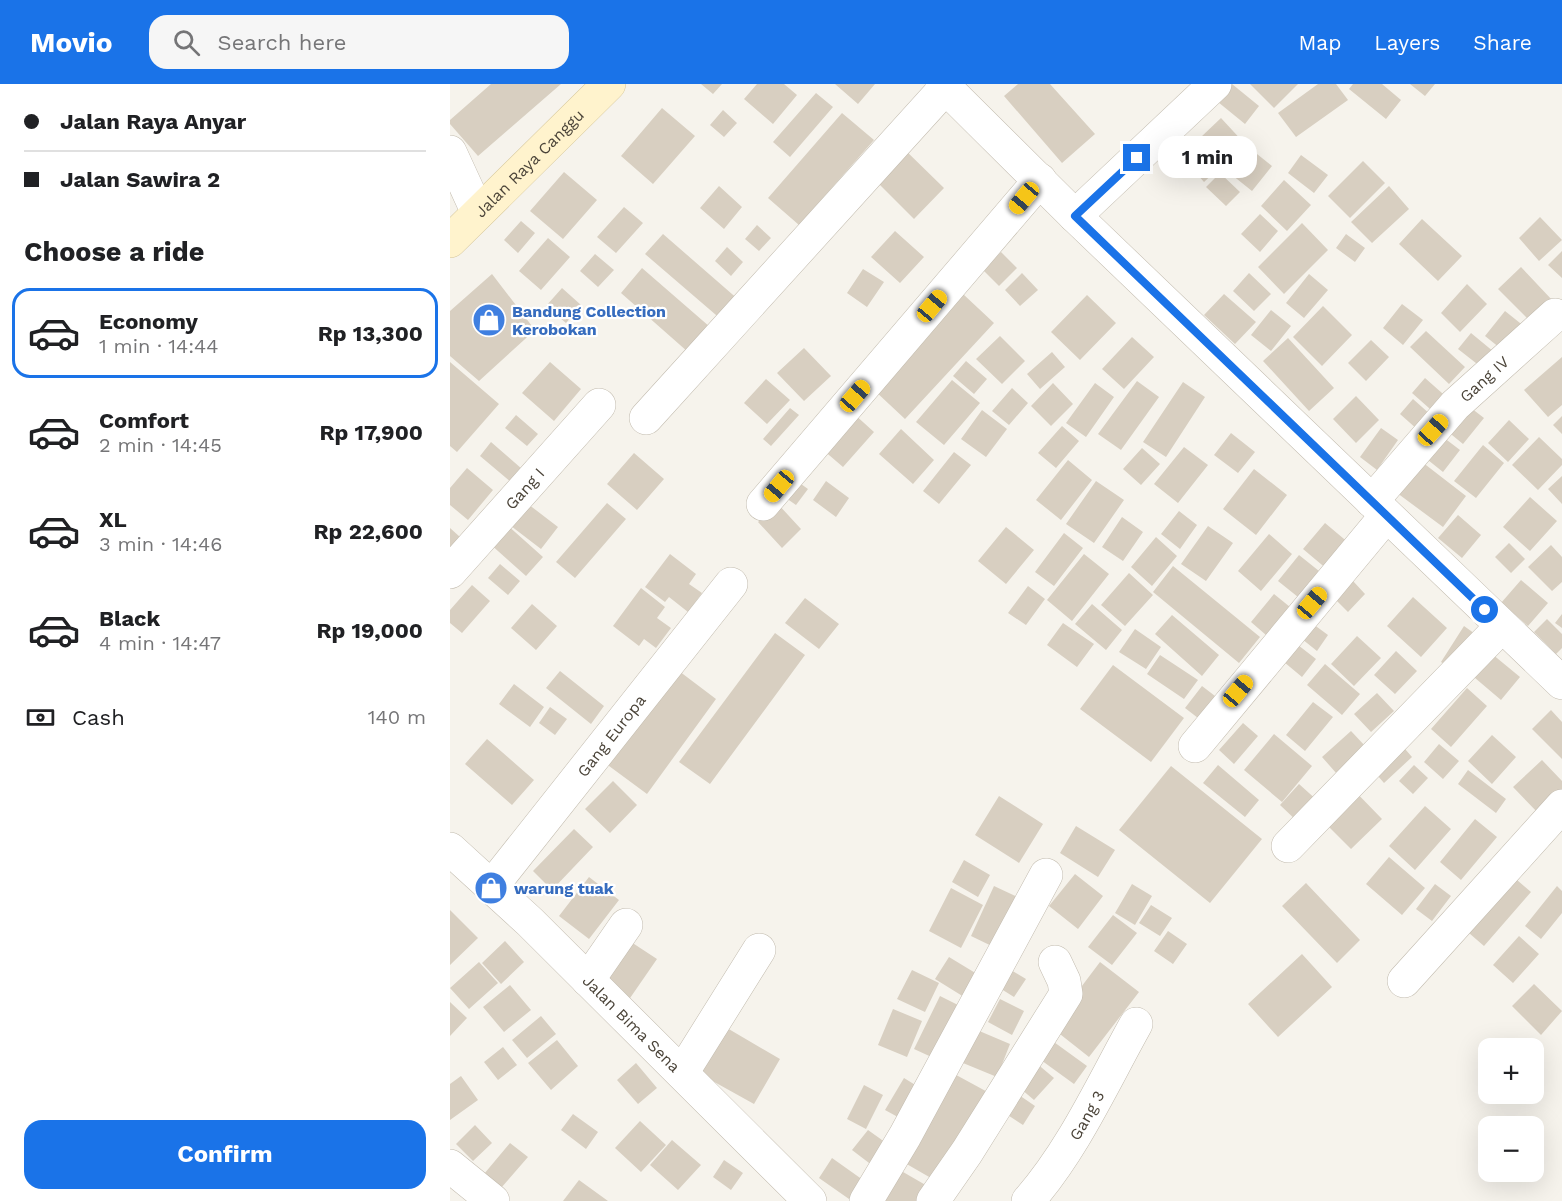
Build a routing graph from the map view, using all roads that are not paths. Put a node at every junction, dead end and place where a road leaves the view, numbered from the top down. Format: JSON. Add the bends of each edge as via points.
{"nodes":[{"id":1,"x":609,"y":84,"type":"edge"},
{"id":2,"x":1215,"y":84,"type":"edge"},
{"id":3,"x":944,"y":86,"type":"edge"},
{"id":4,"x":450,"y":152,"type":"edge"},
{"id":5,"x":1040,"y":180,"type":"junction"},
{"id":6,"x":478,"y":213,"type":"junction"},
{"id":7,"x":1075,"y":216,"type":"junction"},
{"id":8,"x":450,"y":241,"type":"edge"},
{"id":9,"x":1554,"y":315,"type":"dead end"},
{"id":10,"x":599,"y":405,"type":"dead end"},
{"id":11,"x":646,"y":418,"type":"dead end"},
{"id":12,"x":764,"y":504,"type":"dead end"},
{"id":13,"x":1379,"y":508,"type":"junction"},
{"id":14,"x":450,"y":572,"type":"edge"},
{"id":15,"x":731,"y":584,"type":"dead end"},
{"id":16,"x":1502,"y":626,"type":"junction"},
{"id":17,"x":1562,"y":683,"type":"edge"},
{"id":18,"x":1195,"y":746,"type":"dead end"},
{"id":19,"x":1562,"y":806,"type":"edge"},
{"id":20,"x":1288,"y":846,"type":"dead end"},
{"id":21,"x":450,"y":849,"type":"edge"},
{"id":22,"x":1046,"y":875,"type":"dead end"},
{"id":23,"x":492,"y":886,"type":"junction"},
{"id":24,"x":626,"y":925,"type":"dead end"},
{"id":25,"x":759,"y":950,"type":"dead end"},
{"id":26,"x":1055,"y":962,"type":"dead end"},
{"id":27,"x":588,"y":980,"type":"junction"},
{"id":28,"x":1404,"y":981,"type":"dead end"},
{"id":29,"x":1136,"y":1024,"type":"dead end"},
{"id":30,"x":682,"y":1073,"type":"junction"},
{"id":31,"x":450,"y":1166,"type":"edge"},
{"id":32,"x":493,"y":1201,"type":"edge"},
{"id":33,"x":810,"y":1201,"type":"edge"},
{"id":34,"x":866,"y":1201,"type":"edge"},
{"id":35,"x":933,"y":1201,"type":"edge"},
{"id":36,"x":1028,"y":1201,"type":"edge"}],
"edges":[{"from":1,"to":6,"type":"main road","name":"Jalan Raya Canggu"},
{"from":2,"to":7,"type":"street"},
{"from":3,"to":5,"type":"street"},
{"from":3,"to":11,"type":"street"},
{"from":4,"to":6,"type":"street"},
{"from":5,"to":7,"type":"street"},
{"from":5,"to":12,"type":"street"},
{"from":6,"to":8,"type":"main road","name":"Jalan Raya Canggu"},
{"from":7,"to":13,"type":"street"},
{"from":9,"to":13,"type":"street","name":"Gang IV","via":[[1455,405]]},
{"from":10,"to":14,"type":"street","name":"Gang I"},
{"from":13,"to":16,"type":"street"},
{"from":13,"to":18,"type":"street","name":"Gang IV"},
{"from":15,"to":23,"type":"street","name":"Gang Europa"},
{"from":16,"to":17,"type":"street"},
{"from":16,"to":20,"type":"street"},
{"from":19,"to":28,"type":"street"},
{"from":21,"to":23,"type":"street","name":"Jalan Bima Sena"},
{"from":22,"to":34,"type":"street"},
{"from":23,"to":27,"type":"street","name":"Jalan Bima Sena"},
{"from":24,"to":27,"type":"street"},
{"from":25,"to":30,"type":"street"},
{"from":26,"to":35,"type":"street","via":[[1066,994]]},
{"from":27,"to":30,"type":"street","name":"Jalan Bima Sena"},
{"from":29,"to":36,"type":"street","name":"Gang 3","via":[[1070,1142]]},
{"from":30,"to":33,"type":"street","name":"Jalan Bima Sena"},
{"from":31,"to":32,"type":"street"}]}
